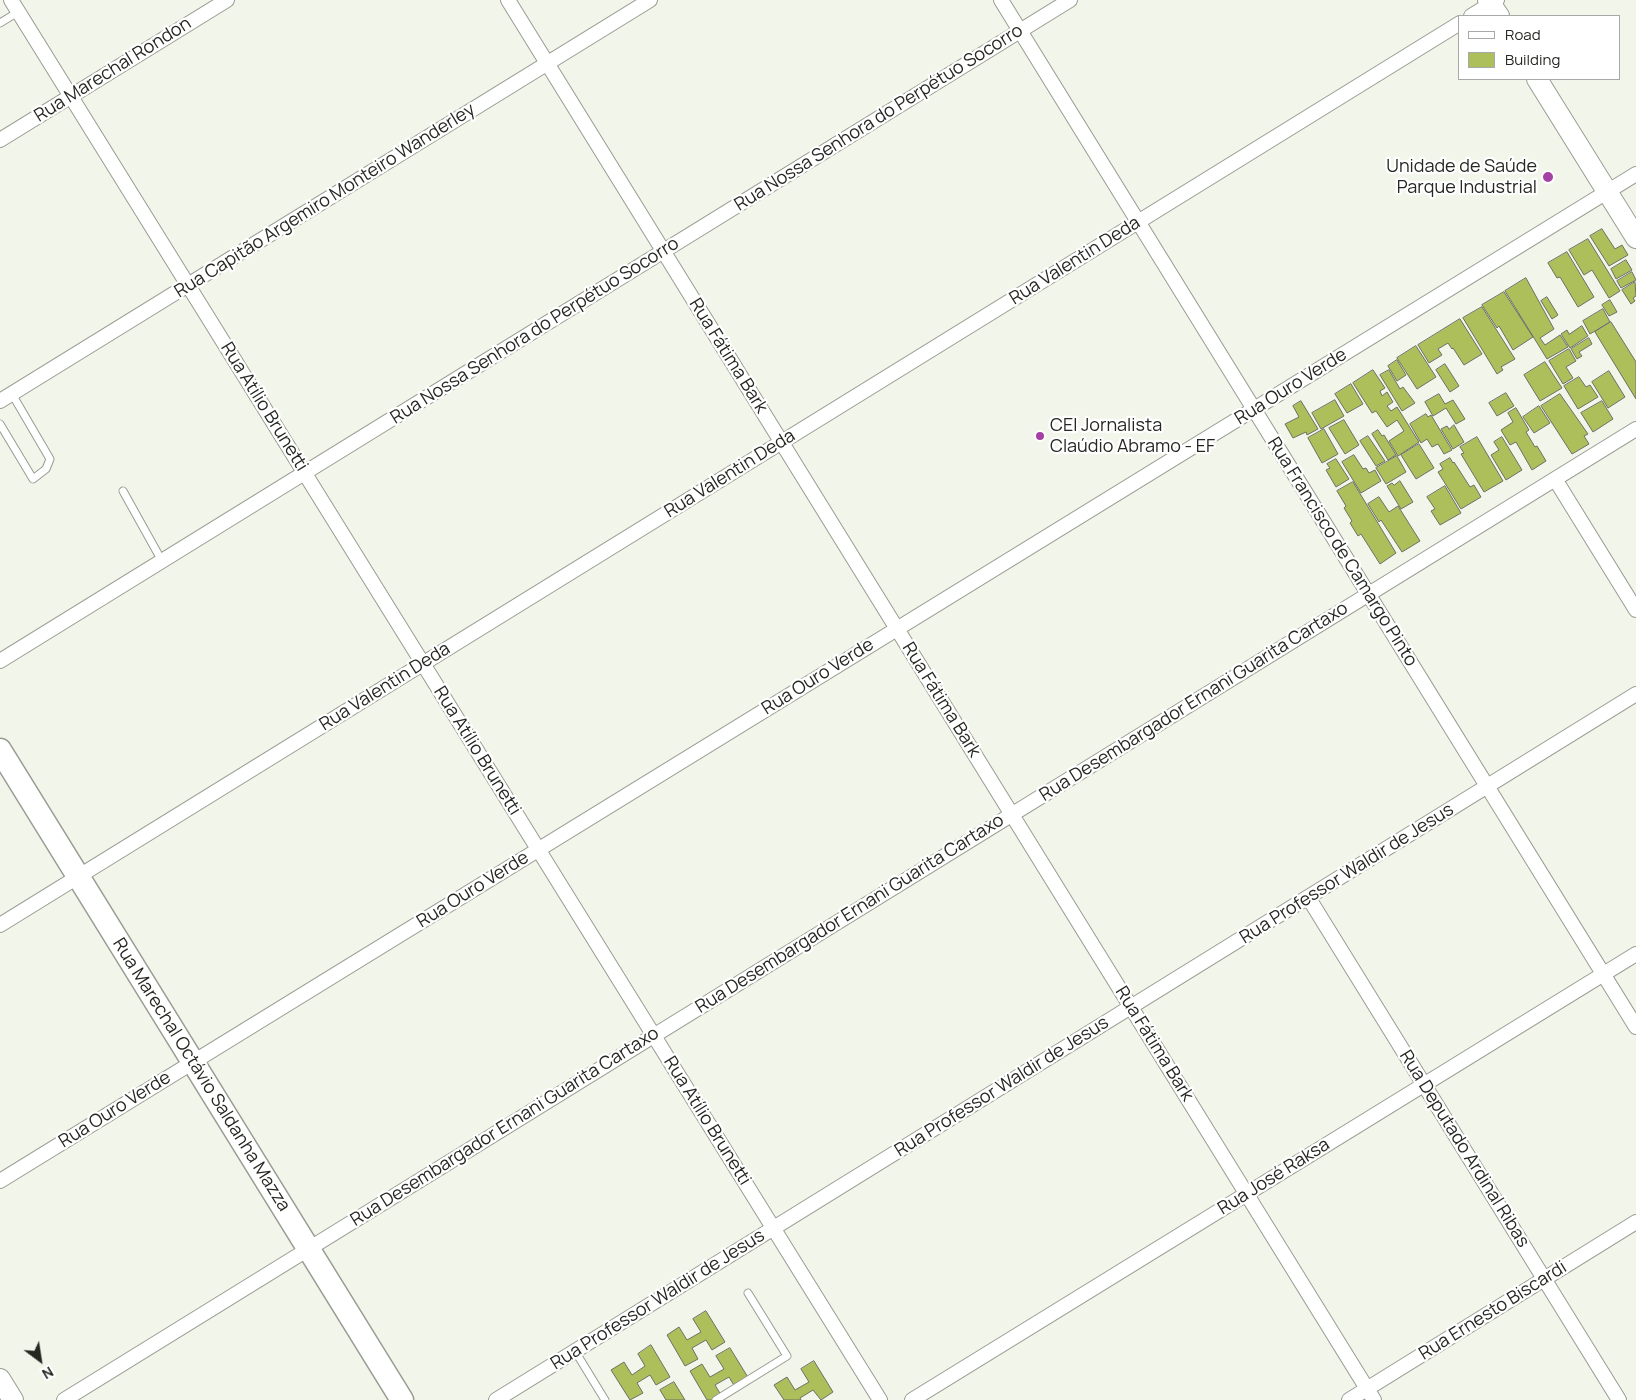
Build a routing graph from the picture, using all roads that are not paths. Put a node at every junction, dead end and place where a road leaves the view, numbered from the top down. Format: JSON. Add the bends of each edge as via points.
{"nodes":[{"id":1,"x":227,"y":0,"type":"edge"},
{"id":2,"x":508,"y":0,"type":"edge"},
{"id":3,"x":650,"y":0,"type":"edge"},
{"id":4,"x":1001,"y":0,"type":"edge"},
{"id":5,"x":1070,"y":0,"type":"edge"},
{"id":6,"x":1494,"y":5,"type":"edge"},
{"id":7,"x":15,"y":6,"type":"edge"},
{"id":8,"x":1473,"y":15,"type":"edge"},
{"id":9,"x":0,"y":23,"type":"edge"},
{"id":10,"x":1458,"y":24,"type":"edge"},
{"id":11,"x":1020,"y":30,"type":"junction"},
{"id":12,"x":548,"y":63,"type":"junction"},
{"id":13,"x":1538,"y":80,"type":"edge"},
{"id":14,"x":71,"y":96,"type":"junction"},
{"id":15,"x":0,"y":140,"type":"edge"},
{"id":16,"x":1636,"y":174,"type":"edge"},
{"id":17,"x":1607,"y":192,"type":"junction"},
{"id":18,"x":1138,"y":222,"type":"junction"},
{"id":19,"x":1636,"y":238,"type":"edge"},
{"id":20,"x":664,"y":251,"type":"junction"},
{"id":21,"x":188,"y":285,"type":"junction"},
{"id":22,"x":6,"y":398,"type":"edge"},
{"id":23,"x":1254,"y":409,"type":"junction"},
{"id":24,"x":0,"y":424,"type":"edge"},
{"id":25,"x":1636,"y":429,"type":"edge"},
{"id":26,"x":782,"y":442,"type":"junction"},
{"id":27,"x":305,"y":473,"type":"junction"},
{"id":28,"x":1555,"y":479,"type":"junction"},
{"id":29,"x":122,"y":491,"type":"dead end"},
{"id":30,"x":162,"y":561,"type":"junction"},
{"id":31,"x":1369,"y":594,"type":"junction"},
{"id":32,"x":1636,"y":610,"type":"edge"},
{"id":33,"x":897,"y":629,"type":"junction"},
{"id":34,"x":0,"y":661,"type":"edge"},
{"id":35,"x":423,"y":664,"type":"junction"},
{"id":36,"x":1636,"y":694,"type":"edge"},
{"id":37,"x":0,"y":750,"type":"edge"},
{"id":38,"x":1487,"y":786,"type":"junction"},
{"id":39,"x":1012,"y":814,"type":"junction"},
{"id":40,"x":538,"y":850,"type":"junction"},
{"id":41,"x":78,"y":876,"type":"junction"},
{"id":42,"x":1308,"y":897,"type":"junction"},
{"id":43,"x":0,"y":925,"type":"edge"},
{"id":44,"x":1636,"y":954,"type":"edge"},
{"id":45,"x":1604,"y":974,"type":"junction"},
{"id":46,"x":1131,"y":1007,"type":"junction"},
{"id":47,"x":1636,"y":1027,"type":"edge"},
{"id":48,"x":654,"y":1036,"type":"junction"},
{"id":49,"x":193,"y":1062,"type":"junction"},
{"id":50,"x":1424,"y":1085,"type":"junction"},
{"id":51,"x":0,"y":1181,"type":"edge"},
{"id":52,"x":1247,"y":1194,"type":"junction"},
{"id":53,"x":1636,"y":1222,"type":"edge"},
{"id":54,"x":773,"y":1228,"type":"junction"},
{"id":55,"x":309,"y":1249,"type":"junction"},
{"id":56,"x":1544,"y":1279,"type":"junction"},
{"id":57,"x":748,"y":1293,"type":"dead end"},
{"id":58,"x":575,"y":1351,"type":"junction"},
{"id":59,"x":0,"y":1379,"type":"edge"},
{"id":60,"x":1371,"y":1394,"type":"edge"},
{"id":61,"x":13,"y":1400,"type":"edge"},
{"id":62,"x":64,"y":1400,"type":"edge"},
{"id":63,"x":402,"y":1400,"type":"edge"},
{"id":64,"x":496,"y":1400,"type":"edge"},
{"id":65,"x":605,"y":1400,"type":"edge"},
{"id":66,"x":716,"y":1400,"type":"edge"},
{"id":67,"x":880,"y":1400,"type":"edge"},
{"id":68,"x":912,"y":1400,"type":"edge"},
{"id":69,"x":1349,"y":1400,"type":"edge"},
{"id":70,"x":1619,"y":1400,"type":"edge"}],
"edges":[{"from":1,"to":14,"type":"street","name":"Rua Marechal Rondon"},
{"from":2,"to":12,"type":"street","name":"Rua Fátima Bark"},
{"from":3,"to":12,"type":"street","name":"Rua Capitão Argemiro Monteiro Wanderley"},
{"from":4,"to":11,"type":"street","name":"Rua Francisco de Camargo Pinto"},
{"from":5,"to":11,"type":"street","name":"Rua Nossa Senhora do Perpétuo Socorro"},
{"from":6,"to":8,"type":"street"},
{"from":7,"to":9,"type":"lane"},
{"from":7,"to":14,"type":"street","name":"Rua Atílio Brunetti"},
{"from":10,"to":18,"type":"street","name":"Rua Valentin Deda"},
{"from":11,"to":18,"type":"street","name":"Rua Francisco de Camargo Pinto"},
{"from":11,"to":20,"type":"street","name":"Rua Nossa Senhora do Perpétuo Socorro"},
{"from":12,"to":20,"type":"street","name":"Rua Fátima Bark"},
{"from":12,"to":21,"type":"street","name":"Rua Capitão Argemiro Monteiro Wanderley"},
{"from":13,"to":17,"type":"street"},
{"from":14,"to":15,"type":"street","name":"Rua Marechal Rondon"},
{"from":14,"to":21,"type":"street","name":"Rua Atílio Brunetti"},
{"from":16,"to":17,"type":"street","name":"Rua Ouro Verde"},
{"from":17,"to":19,"type":"street"},
{"from":17,"to":23,"type":"street","name":"Rua Ouro Verde"},
{"from":18,"to":23,"type":"street","name":"Rua Francisco de Camargo Pinto"},
{"from":18,"to":26,"type":"street","name":"Rua Valentin Deda"},
{"from":20,"to":26,"type":"street","name":"Rua Fátima Bark"},
{"from":20,"to":27,"type":"street","name":"Rua Nossa Senhora do Perpétuo Socorro"},
{"from":21,"to":22,"type":"street","name":"Rua Capitão Argemiro Monteiro Wanderley"},
{"from":21,"to":27,"type":"street","name":"Rua Atílio Brunetti"},
{"from":22,"to":24,"type":"lane","via":[[50,459],[46,469],[33,479]]},
{"from":23,"to":31,"type":"street","name":"Rua Francisco de Camargo Pinto"},
{"from":23,"to":33,"type":"street","name":"Rua Ouro Verde"},
{"from":25,"to":28,"type":"street","name":"Rua Desembargador Ernani Guarita Cartaxo"},
{"from":26,"to":33,"type":"street","name":"Rua Fátima Bark"},
{"from":26,"to":35,"type":"street","name":"Rua Valentin Deda"},
{"from":27,"to":30,"type":"street","name":"Rua Nossa Senhora do Perpétuo Socorro"},
{"from":27,"to":35,"type":"street","name":"Rua Atílio Brunetti"},
{"from":28,"to":31,"type":"street","name":"Rua Desembargador Ernani Guarita Cartaxo"},
{"from":28,"to":32,"type":"street"},
{"from":29,"to":30,"type":"lane"},
{"from":30,"to":34,"type":"street","name":"Rua Nossa Senhora do Perpétuo Socorro"},
{"from":31,"to":38,"type":"street","name":"Rua Francisco de Camargo Pinto"},
{"from":31,"to":39,"type":"street","name":"Rua Desembargador Ernani Guarita Cartaxo"},
{"from":33,"to":39,"type":"street","name":"Rua Fátima Bark"},
{"from":33,"to":40,"type":"street","name":"Rua Ouro Verde"},
{"from":35,"to":40,"type":"street","name":"Rua Atílio Brunetti"},
{"from":35,"to":41,"type":"street","name":"Rua Valentin Deda"},
{"from":36,"to":38,"type":"street","name":"Rua Professor Waldir de Jesus"},
{"from":37,"to":41,"type":"main road","name":"Rua Marechal Octávio Saldanha Mazza"},
{"from":38,"to":42,"type":"street","name":"Rua Professor Waldir de Jesus"},
{"from":38,"to":45,"type":"street","name":"Rua Francisco de Camargo Pinto"},
{"from":39,"to":46,"type":"street","name":"Rua Fátima Bark"},
{"from":39,"to":48,"type":"street","name":"Rua Desembargador Ernani Guarita Cartaxo"},
{"from":40,"to":48,"type":"street","name":"Rua Atílio Brunetti"},
{"from":40,"to":49,"type":"street","name":"Rua Ouro Verde"},
{"from":41,"to":43,"type":"street","name":"Rua Valentin Deda"},
{"from":41,"to":49,"type":"main road","name":"Rua Marechal Octávio Saldanha Mazza"},
{"from":42,"to":46,"type":"street","name":"Rua Professor Waldir de Jesus"},
{"from":42,"to":50,"type":"street","name":"Rua Deputado Ardinal Ribas"},
{"from":44,"to":45,"type":"street","name":"Rua José Raksa"},
{"from":45,"to":47,"type":"street","name":"Rua Francisco de Camargo Pinto"},
{"from":45,"to":50,"type":"street","name":"Rua José Raksa"},
{"from":46,"to":52,"type":"street","name":"Rua Fátima Bark"},
{"from":46,"to":54,"type":"street","name":"Rua Professor Waldir de Jesus"},
{"from":48,"to":54,"type":"street","name":"Rua Atílio Brunetti"},
{"from":48,"to":55,"type":"street","name":"Rua Desembargador Ernani Guarita Cartaxo"},
{"from":49,"to":51,"type":"street","name":"Rua Ouro Verde"},
{"from":49,"to":55,"type":"main road","name":"Rua Marechal Octávio Saldanha Mazza"},
{"from":50,"to":52,"type":"street","name":"Rua José Raksa"},
{"from":50,"to":56,"type":"street","name":"Rua Deputado Ardinal Ribas"},
{"from":52,"to":60,"type":"street","name":"Rua Fátima Bark"},
{"from":52,"to":68,"type":"street","name":"Rua José Raksa"},
{"from":53,"to":56,"type":"street","name":"Rua Ernesto Biscardi"},
{"from":54,"to":58,"type":"street","name":"Rua Professor Waldir de Jesus"},
{"from":54,"to":67,"type":"street","name":"Rua Atílio Brunetti"},
{"from":55,"to":62,"type":"street","name":"Rua Desembargador Ernani Guarita Cartaxo"},
{"from":55,"to":63,"type":"main road","name":"Rua Marechal Octávio Saldanha Mazza"},
{"from":56,"to":60,"type":"street","name":"Rua Ernesto Biscardi"},
{"from":56,"to":70,"type":"street","name":"Rua Deputado Ardinal Ribas"},
{"from":57,"to":66,"type":"lane","via":[[787,1356]]},
{"from":58,"to":64,"type":"street","name":"Rua Professor Waldir de Jesus"},
{"from":58,"to":65,"type":"lane"},
{"from":59,"to":61,"type":"street"},
{"from":60,"to":69,"type":"street","name":"Rua Ernesto Biscardi"}]}
